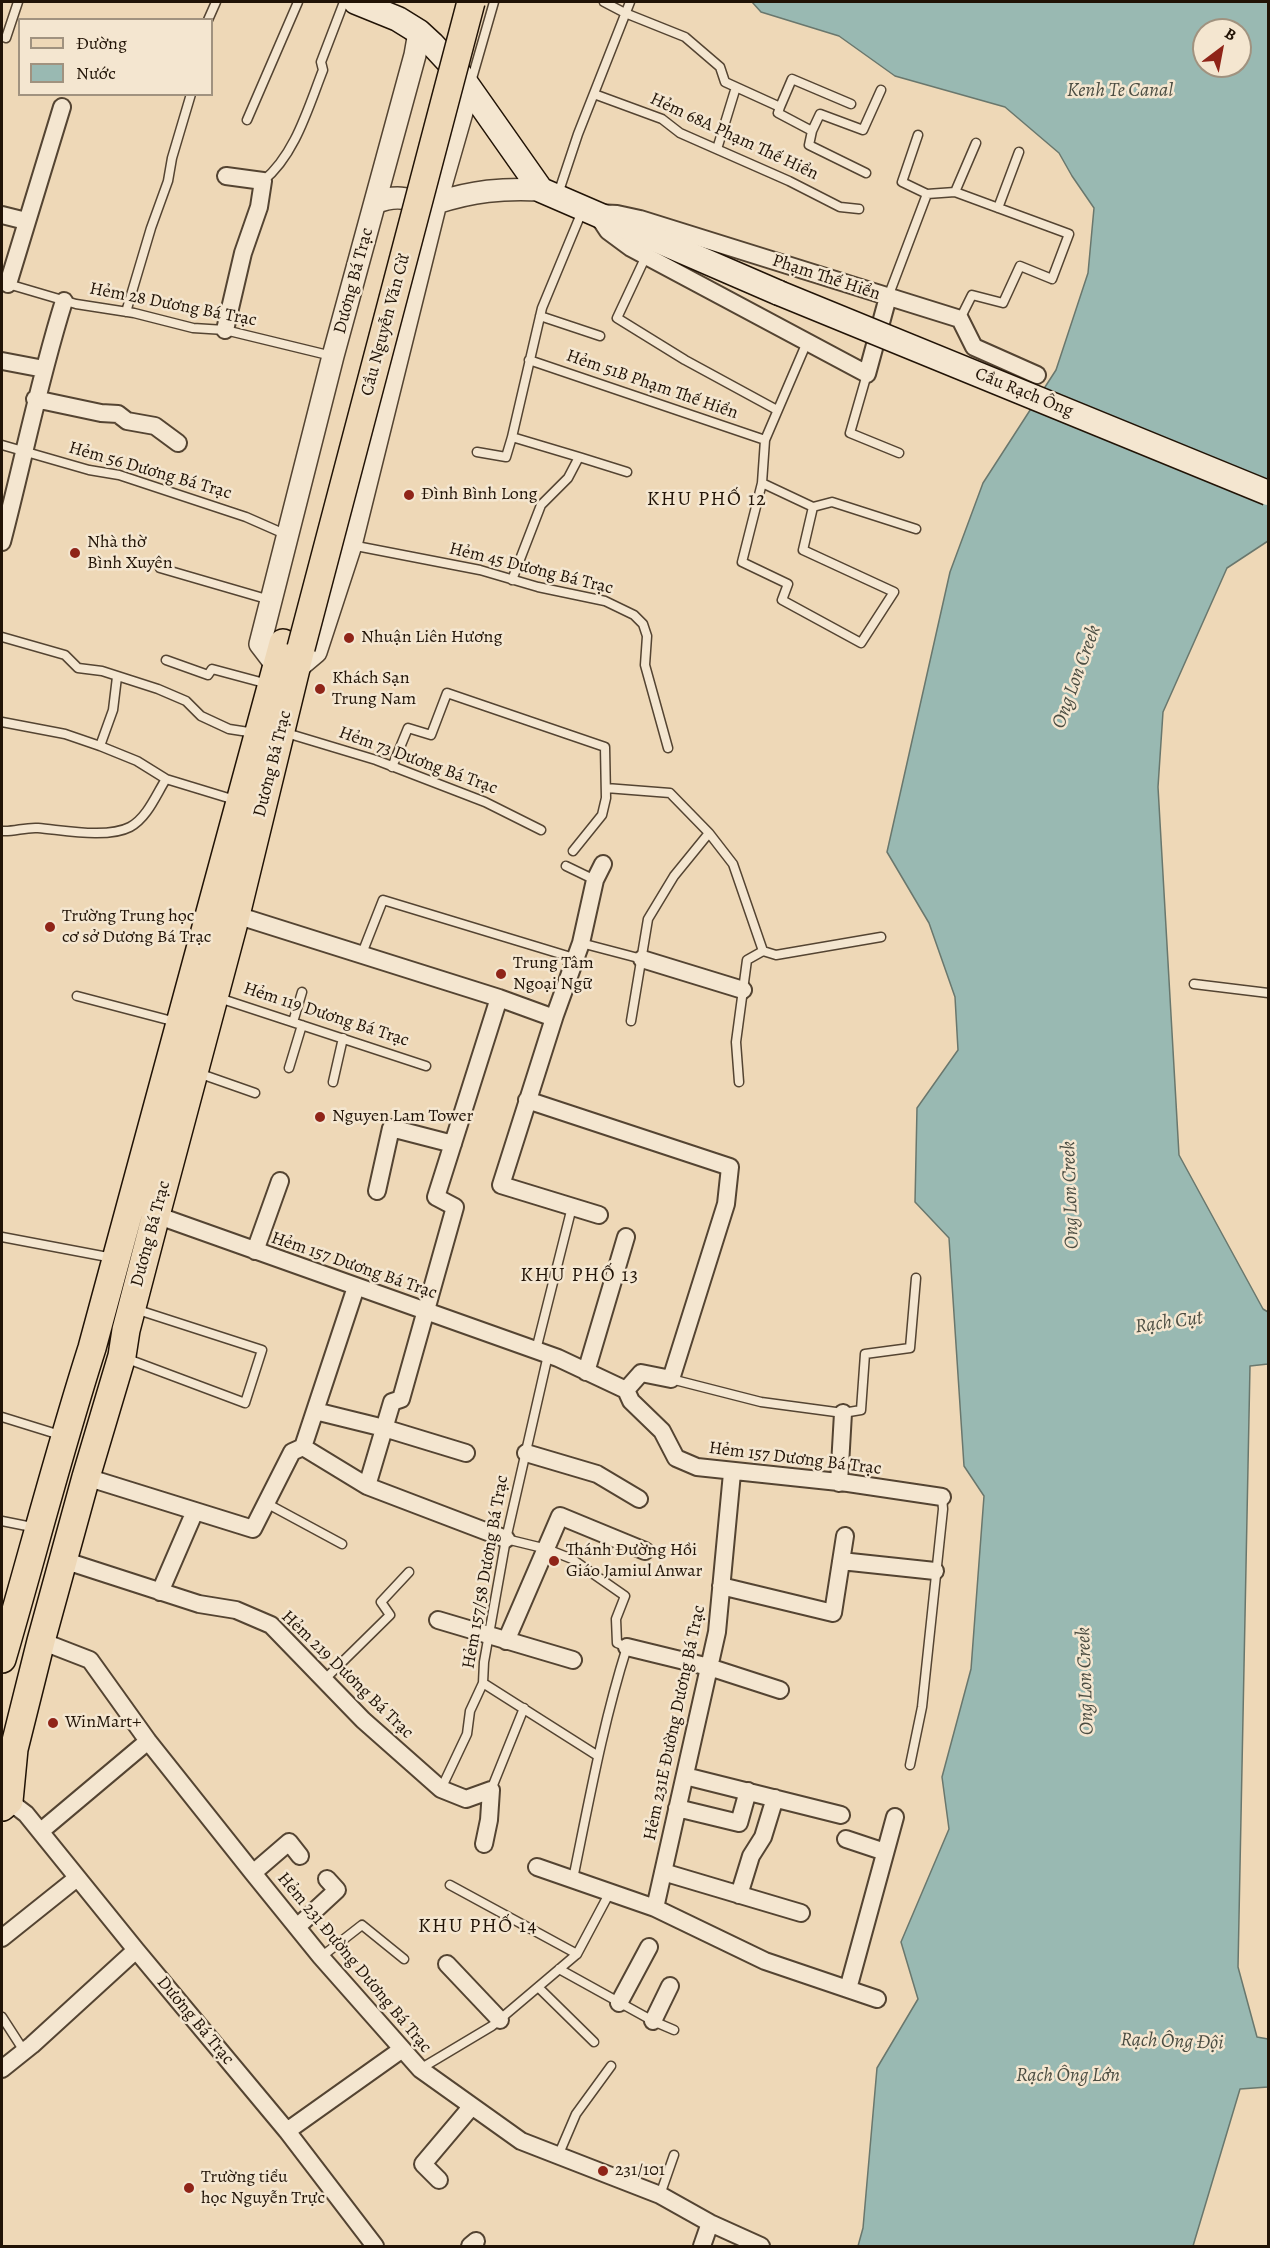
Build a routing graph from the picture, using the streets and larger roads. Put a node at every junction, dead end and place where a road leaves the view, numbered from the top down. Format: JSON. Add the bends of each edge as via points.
{"nodes":[{"id":1,"x":451,"y":2,"type":"edge"},
{"id":2,"x":471,"y":2,"type":"edge"},
{"id":3,"x":368,"y":4,"type":"edge"},
{"id":4,"x":419,"y":32,"type":"junction"},
{"id":5,"x":469,"y":88,"type":"junction"},
{"id":6,"x":62,"y":107,"type":"dead end"},
{"id":7,"x":226,"y":176,"type":"dead end"},
{"id":8,"x":549,"y":194,"type":"junction"},
{"id":9,"x":375,"y":203,"type":"junction"},
{"id":10,"x":590,"y":211,"type":"junction"},
{"id":11,"x":434,"y":212,"type":"junction"},
{"id":12,"x":2,"y":215,"type":"edge"},
{"id":13,"x":26,"y":221,"type":"junction"},
{"id":14,"x":8,"y":284,"type":"road end"},
{"id":15,"x":779,"y":293,"type":"joint"},
{"id":16,"x":888,"y":297,"type":"junction"},
{"id":17,"x":64,"y":300,"type":"road end"},
{"id":18,"x":225,"y":330,"type":"road end"},
{"id":19,"x":2,"y":361,"type":"edge"},
{"id":20,"x":44,"y":369,"type":"junction"},
{"id":21,"x":1037,"y":375,"type":"dead end"},
{"id":22,"x":35,"y":399,"type":"junction"},
{"id":23,"x":178,"y":443,"type":"dead end"},
{"id":24,"x":1269,"y":493,"type":"edge"},
{"id":25,"x":2,"y":542,"type":"edge"},
{"id":26,"x":286,"y":662,"type":"junction"},
{"id":27,"x":269,"y":732,"type":"junction"},
{"id":28,"x":603,"y":864,"type":"dead end"},
{"id":29,"x":236,"y":915,"type":"junction"},
{"id":30,"x":642,"y":959,"type":"road end"},
{"id":31,"x":743,"y":990,"type":"road end"},
{"id":32,"x":499,"y":998,"type":"junction"},
{"id":33,"x":554,"y":1018,"type":"junction"},
{"id":34,"x":527,"y":1100,"type":"junction"},
{"id":35,"x":453,"y":1144,"type":"junction"},
{"id":36,"x":280,"y":1181,"type":"dead end"},
{"id":37,"x":377,"y":1191,"type":"dead end"},
{"id":38,"x":156,"y":1215,"type":"junction"},
{"id":39,"x":599,"y":1215,"type":"dead end"},
{"id":40,"x":626,"y":1237,"type":"dead end"},
{"id":41,"x":255,"y":1251,"type":"junction"},
{"id":42,"x":356,"y":1287,"type":"junction"},
{"id":43,"x":427,"y":1312,"type":"junction"},
{"id":44,"x":129,"y":1319,"type":"junction"},
{"id":45,"x":99,"y":1320,"type":"junction"},
{"id":46,"x":586,"y":1372,"type":"junction"},
{"id":47,"x":626,"y":1390,"type":"junction"},
{"id":48,"x":315,"y":1411,"type":"junction"},
{"id":49,"x":843,"y":1413,"type":"road end"},
{"id":50,"x":384,"y":1428,"type":"junction"},
{"id":51,"x":303,"y":1447,"type":"junction"},
{"id":52,"x":466,"y":1453,"type":"dead end"},
{"id":53,"x":526,"y":1453,"type":"road end"},
{"id":54,"x":732,"y":1473,"type":"junction"},
{"id":55,"x":86,"y":1477,"type":"junction"},
{"id":56,"x":839,"y":1483,"type":"junction"},
{"id":57,"x":367,"y":1486,"type":"junction"},
{"id":58,"x":942,"y":1497,"type":"road end"},
{"id":59,"x":639,"y":1499,"type":"dead end"},
{"id":60,"x":195,"y":1511,"type":"junction"},
{"id":61,"x":845,"y":1536,"type":"dead end"},
{"id":62,"x":506,"y":1539,"type":"road end"},
{"id":63,"x":645,"y":1551,"type":"dead end"},
{"id":64,"x":63,"y":1560,"type":"junction"},
{"id":65,"x":841,"y":1562,"type":"junction"},
{"id":66,"x":935,"y":1571,"type":"road end"},
{"id":67,"x":721,"y":1586,"type":"junction"},
{"id":68,"x":160,"y":1592,"type":"junction"},
{"id":69,"x":438,"y":1620,"type":"dead end"},
{"id":70,"x":41,"y":1641,"type":"junction"},
{"id":71,"x":506,"y":1641,"type":"junction"},
{"id":72,"x":627,"y":1647,"type":"road end"},
{"id":73,"x":2,"y":1659,"type":"edge"},
{"id":74,"x":573,"y":1660,"type":"dead end"},
{"id":75,"x":709,"y":1667,"type":"junction"},
{"id":76,"x":780,"y":1690,"type":"dead end"},
{"id":77,"x":148,"y":1741,"type":"junction"},
{"id":78,"x":685,"y":1776,"type":"junction"},
{"id":79,"x":748,"y":1791,"type":"junction"},
{"id":80,"x":776,"y":1798,"type":"junction"},
{"id":81,"x":4,"y":1801,"type":"edge"},
{"id":82,"x":677,"y":1808,"type":"junction"},
{"id":83,"x":841,"y":1815,"type":"dead end"},
{"id":84,"x":895,"y":1817,"type":"dead end"},
{"id":85,"x":41,"y":1831,"type":"junction"},
{"id":86,"x":846,"y":1839,"type":"dead end"},
{"id":87,"x":484,"y":1844,"type":"dead end"},
{"id":88,"x":885,"y":1852,"type":"junction"},
{"id":89,"x":300,"y":1856,"type":"dead end"},
{"id":90,"x":537,"y":1867,"type":"dead end"},
{"id":91,"x":663,"y":1872,"type":"junction"},
{"id":92,"x":253,"y":1873,"type":"junction"},
{"id":93,"x":77,"y":1878,"type":"junction"},
{"id":94,"x":327,"y":1879,"type":"dead end"},
{"id":95,"x":739,"y":1895,"type":"junction"},
{"id":96,"x":655,"y":1908,"type":"junction"},
{"id":97,"x":801,"y":1913,"type":"dead end"},
{"id":98,"x":297,"y":1927,"type":"junction"},
{"id":99,"x":2,"y":1938,"type":"edge"},
{"id":100,"x":649,"y":1947,"type":"dead end"},
{"id":101,"x":136,"y":1950,"type":"junction"},
{"id":102,"x":447,"y":1964,"type":"dead end"},
{"id":103,"x":670,"y":1986,"type":"dead end"},
{"id":104,"x":848,"y":1989,"type":"junction"},
{"id":105,"x":877,"y":1999,"type":"dead end"},
{"id":106,"x":619,"y":2003,"type":"road end"},
{"id":107,"x":500,"y":2020,"type":"road end"},
{"id":108,"x":653,"y":2021,"type":"road end"},
{"id":109,"x":401,"y":2050,"type":"junction"},
{"id":110,"x":2,"y":2069,"type":"edge"},
{"id":111,"x":472,"y":2106,"type":"junction"},
{"id":112,"x":287,"y":2131,"type":"junction"},
{"id":113,"x":440,"y":2180,"type":"dead end"},
{"id":114,"x":710,"y":2223,"type":"junction"},
{"id":115,"x":375,"y":2247,"type":"edge"},
{"id":116,"x":702,"y":2247,"type":"edge"},
{"id":117,"x":761,"y":2247,"type":"edge"}],
"edges":[{"from":1,"to":26,"type":"main road","name":"Cầu Nguyễn Văn Cừ"},
{"from":2,"to":26,"type":"main road","name":"Cầu Nguyễn Văn Cừ","bridge":true},
{"from":3,"to":4,"type":"main road"},
{"from":4,"to":5,"type":"main road"},
{"from":4,"to":9,"type":"street","name":"Dương Bá Trạc"},
{"from":5,"to":8,"type":"main road"},
{"from":5,"to":11,"type":"street","name":"Dương Bá Trạc"},
{"from":6,"to":13,"type":"street"},
{"from":7,"to":18,"type":"street","via":[[263,181]]},
{"from":8,"to":10,"type":"main road","name":"Phạm Thế Hiển"},
{"from":8,"to":11,"type":"street","via":[[513,189],[465,194]]},
{"from":9,"to":11,"type":"street","via":[[397,197],[410,199]]},
{"from":9,"to":26,"type":"street","name":"Dương Bá Trạc","via":[[260,644]]},
{"from":10,"to":15,"type":"main road","name":"Phạm Thế Hiển"},
{"from":10,"to":16,"type":"street","name":"Phạm Thế Hiển","via":[[640,219]]},
{"from":10,"to":16,"type":"street","via":[[619,241],[867,374]]},
{"from":11,"to":26,"type":"street","name":"Dương Bá Trạc","via":[[351,544],[316,652]]},
{"from":12,"to":13,"type":"street"},
{"from":13,"to":14,"type":"street"},
{"from":15,"to":24,"type":"main road","name":"Cầu Rạch Ông","bridge":true},
{"from":16,"to":21,"type":"street","name":"Phạm Thế Hiển","via":[[960,319],[974,347]]},
{"from":17,"to":20,"type":"street"},
{"from":19,"to":20,"type":"street"},
{"from":20,"to":22,"type":"street"},
{"from":22,"to":23,"type":"street","via":[[118,414],[126,421],[155,426]]},
{"from":22,"to":25,"type":"street"},
{"from":26,"to":27,"type":"main road","name":"Dương Bá Trạc"},
{"from":27,"to":29,"type":"main road","name":"Dương Bá Trạc"},
{"from":27,"to":45,"type":"main road","name":"Dương Bá Trạc","via":[[239,802]]},
{"from":28,"to":33,"type":"street"},
{"from":29,"to":32,"type":"street"},
{"from":29,"to":38,"type":"main road","name":"Dương Bá Trạc"},
{"from":30,"to":31,"type":"street"},
{"from":32,"to":33,"type":"street"},
{"from":32,"to":35,"type":"street"},
{"from":33,"to":34,"type":"street"},
{"from":34,"to":39,"type":"street","via":[[501,1185]]},
{"from":34,"to":47,"type":"street","via":[[730,1167],[726,1204],[671,1379],[641,1373]]},
{"from":35,"to":37,"type":"street","via":[[391,1128]]},
{"from":35,"to":43,"type":"street","via":[[436,1197],[455,1207]]},
{"from":36,"to":41,"type":"street"},
{"from":38,"to":41,"type":"street","name":"Hẻm 157 Dương Bá Trạc"},
{"from":38,"to":44,"type":"main road","name":"Dương Bá Trạc"},
{"from":40,"to":46,"type":"street"},
{"from":41,"to":42,"type":"street","name":"Hẻm 157 Dương Bá Trạc"},
{"from":42,"to":43,"type":"street","name":"Hẻm 157 Dương Bá Trạc"},
{"from":42,"to":48,"type":"street"},
{"from":43,"to":46,"type":"street","name":"Hẻm 157 Dương Bá Trạc","via":[[542,1352]]},
{"from":43,"to":50,"type":"street","via":[[401,1399],[392,1402]]},
{"from":44,"to":45,"type":"main road"},
{"from":44,"to":55,"type":"main road","name":"Dương Bá Trạc"},
{"from":45,"to":73,"type":"main road","name":"Dương Bá Trạc"},
{"from":46,"to":47,"type":"street","name":"Hẻm 157 Dương Bá Trạc"},
{"from":47,"to":54,"type":"street","name":"Hẻm 157 Dương Bá Trạc","via":[[631,1401],[662,1431],[676,1458],[697,1467]]},
{"from":48,"to":50,"type":"street"},
{"from":48,"to":51,"type":"street"},
{"from":49,"to":56,"type":"street"},
{"from":50,"to":52,"type":"street"},
{"from":50,"to":57,"type":"street"},
{"from":51,"to":57,"type":"street"},
{"from":51,"to":60,"type":"street","via":[[292,1452],[253,1529]]},
{"from":53,"to":59,"type":"street","via":[[597,1474]]},
{"from":54,"to":56,"type":"street","name":"Hẻm 157 Dương Bá Trạc"},
{"from":54,"to":67,"type":"street","name":"Hẻm 231E Đường Dương Bá Trạc"},
{"from":55,"to":60,"type":"street"},
{"from":55,"to":64,"type":"main road","name":"Dương Bá Trạc"},
{"from":56,"to":58,"type":"street","name":"Hẻm 157 Dương Bá Trạc"},
{"from":57,"to":62,"type":"street"},
{"from":60,"to":68,"type":"street"},
{"from":61,"to":65,"type":"street"},
{"from":63,"to":71,"type":"street","via":[[560,1516]]},
{"from":64,"to":68,"type":"street","name":"Hẻm 219 Dương Bá Trạc"},
{"from":64,"to":70,"type":"main road","name":"Dương Bá Trạc"},
{"from":65,"to":66,"type":"street"},
{"from":65,"to":67,"type":"street","via":[[832,1613]]},
{"from":67,"to":75,"type":"street","name":"Hẻm 231E Đường Dương Bá Trạc"},
{"from":68,"to":87,"type":"street","name":"Hẻm 219 Dương Bá Trạc","via":[[236,1610],[271,1625],[363,1720],[441,1789],[466,1799],[491,1790]]},
{"from":69,"to":71,"type":"street"},
{"from":70,"to":77,"type":"street","name":"Hẻm 231 Đường Dương Bá Trạc","via":[[90,1660]]},
{"from":70,"to":81,"type":"main road","name":"Dương Bá Trạc"},
{"from":71,"to":74,"type":"street"},
{"from":72,"to":75,"type":"street"},
{"from":75,"to":76,"type":"street"},
{"from":75,"to":78,"type":"street","name":"Hẻm 231E Đường Dương Bá Trạc"},
{"from":77,"to":85,"type":"street"},
{"from":77,"to":92,"type":"street","name":"Hẻm 231 Đường Dương Bá Trạc"},
{"from":78,"to":79,"type":"street"},
{"from":78,"to":82,"type":"street","name":"Hẻm 231E Đường Dương Bá Trạc"},
{"from":79,"to":80,"type":"street"},
{"from":79,"to":82,"type":"street","via":[[739,1823]]},
{"from":80,"to":83,"type":"street"},
{"from":80,"to":95,"type":"street"},
{"from":81,"to":85,"type":"street","name":"Dương Bá Trạc","via":[[26,1814]]},
{"from":82,"to":91,"type":"street","name":"Hẻm 231E Đường Dương Bá Trạc"},
{"from":84,"to":88,"type":"street"},
{"from":85,"to":93,"type":"street","name":"Dương Bá Trạc"},
{"from":86,"to":88,"type":"street"},
{"from":88,"to":104,"type":"street"},
{"from":89,"to":92,"type":"street","via":[[289,1842]]},
{"from":90,"to":96,"type":"street"},
{"from":91,"to":95,"type":"street"},
{"from":91,"to":96,"type":"street","name":"Hẻm 231E Đường Dương Bá Trạc"},
{"from":92,"to":98,"type":"street","name":"Hẻm 231 Đường Dương Bá Trạc"},
{"from":93,"to":99,"type":"street"},
{"from":93,"to":101,"type":"street","name":"Dương Bá Trạc"},
{"from":94,"to":98,"type":"street","via":[[337,1890]]},
{"from":95,"to":97,"type":"street"},
{"from":96,"to":104,"type":"street","via":[[765,1961]]},
{"from":98,"to":109,"type":"street","name":"Hẻm 231 Đường Dương Bá Trạc"},
{"from":100,"to":106,"type":"street"},
{"from":101,"to":110,"type":"street"},
{"from":101,"to":112,"type":"street","name":"Dương Bá Trạc"},
{"from":102,"to":107,"type":"street"},
{"from":103,"to":108,"type":"street"},
{"from":104,"to":105,"type":"street"},
{"from":109,"to":111,"type":"street","name":"Hẻm 231 Đường Dương Bá Trạc","via":[[420,2069]]},
{"from":109,"to":112,"type":"street"},
{"from":111,"to":113,"type":"street","via":[[423,2164]]},
{"from":111,"to":114,"type":"street","name":"Hẻm 231 Đường Dương Bá Trạc","via":[[521,2141],[660,2195]]},
{"from":112,"to":115,"type":"street","name":"Dương Bá Trạc"},
{"from":114,"to":116,"type":"street"},
{"from":114,"to":117,"type":"street","name":"Hẻm 231 Đường Dương Bá Trạc"}]}
